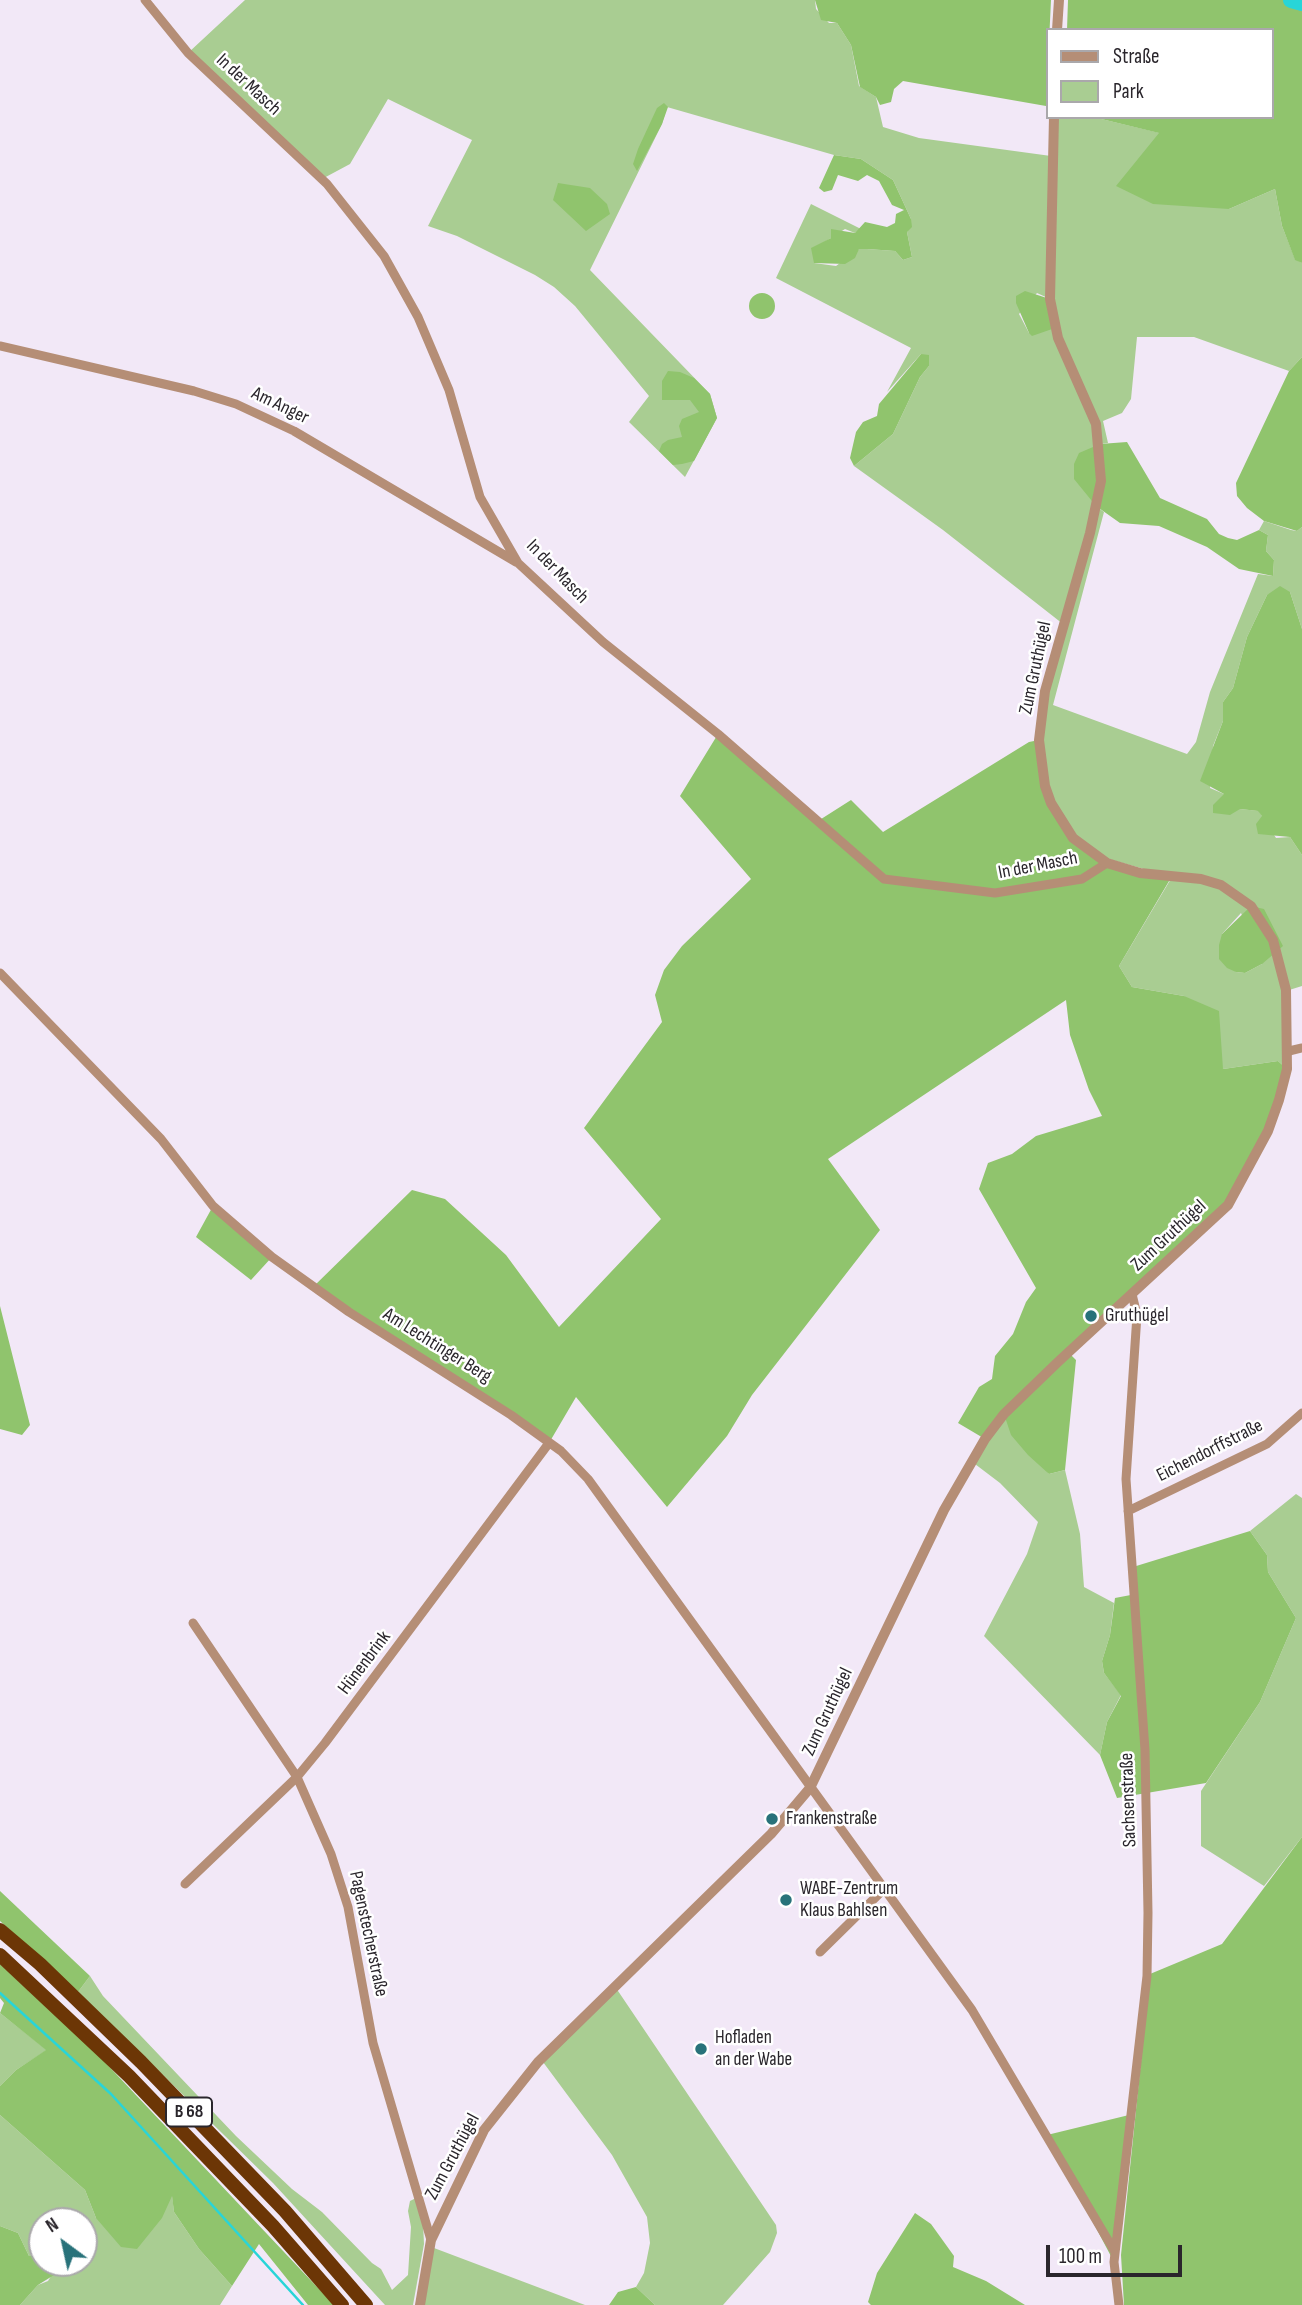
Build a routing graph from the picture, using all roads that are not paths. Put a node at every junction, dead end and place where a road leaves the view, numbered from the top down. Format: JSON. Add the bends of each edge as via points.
{"nodes":[{"id":1,"x":145,"y":0,"type":"edge"},
{"id":2,"x":1059,"y":0,"type":"edge"},
{"id":3,"x":1057,"y":28,"type":"edge"},
{"id":4,"x":1054,"y":119,"type":"edge"},
{"id":5,"x":0,"y":346,"type":"edge"},
{"id":6,"x":518,"y":563,"type":"junction"},
{"id":7,"x":1107,"y":863,"type":"junction"},
{"id":8,"x":0,"y":973,"type":"edge"},
{"id":9,"x":1302,"y":1048,"type":"edge"},
{"id":10,"x":1289,"y":1051,"type":"junction"},
{"id":11,"x":1132,"y":1294,"type":"junction"},
{"id":12,"x":1302,"y":1413,"type":"edge"},
{"id":13,"x":549,"y":1443,"type":"junction"},
{"id":14,"x":1128,"y":1511,"type":"junction"},
{"id":15,"x":193,"y":1623,"type":"dead end"},
{"id":16,"x":297,"y":1777,"type":"junction"},
{"id":17,"x":810,"y":1788,"type":"junction"},
{"id":18,"x":185,"y":1884,"type":"dead end"},
{"id":19,"x":885,"y":1888,"type":"junction"},
{"id":20,"x":0,"y":1930,"type":"edge"},
{"id":21,"x":820,"y":1952,"type":"dead end"},
{"id":22,"x":0,"y":1955,"type":"edge"},
{"id":23,"x":431,"y":2240,"type":"junction"},
{"id":24,"x":1115,"y":2252,"type":"junction"},
{"id":25,"x":342,"y":2305,"type":"edge"},
{"id":26,"x":366,"y":2305,"type":"edge"},
{"id":27,"x":421,"y":2305,"type":"edge"},
{"id":28,"x":1119,"y":2305,"type":"edge"}],
"edges":[{"from":1,"to":6,"type":"street","name":"In der Masch","via":[[188,53],[327,184],[384,256],[418,317],[449,390],[480,497]]},
{"from":2,"to":3,"type":"street"},
{"from":4,"to":7,"type":"street","name":"Zum Gruthügel","via":[[1050,298],[1058,338],[1096,424],[1101,481],[1045,691],[1039,740],[1051,803],[1082,846]]},
{"from":5,"to":6,"type":"street","name":"Am Anger","via":[[236,404],[294,431]]},
{"from":6,"to":7,"type":"street","name":"In der Masch","via":[[603,642],[719,734],[884,879],[995,892],[1082,878]]},
{"from":7,"to":10,"type":"street","name":"Zum Gruthügel","via":[[1140,873],[1201,879],[1251,906],[1282,967]]},
{"from":8,"to":13,"type":"street","name":"Am Lechtinger Berg","via":[[161,1139],[214,1206],[272,1257]]},
{"from":9,"to":10,"type":"street"},
{"from":10,"to":11,"type":"street","name":"Zum Gruthügel","via":[[1268,1131],[1228,1205]]},
{"from":11,"to":14,"type":"street","name":"Sachsenstraße","via":[[1136,1315]]},
{"from":11,"to":17,"type":"street","name":"Zum Gruthügel","via":[[1004,1414],[985,1439],[944,1510]]},
{"from":12,"to":14,"type":"street","name":"Eichendorffstraße","via":[[1267,1444]]},
{"from":13,"to":16,"type":"street","name":"Hünenbrink"},
{"from":13,"to":17,"type":"street","name":"Am Lechtinger Berg","via":[[605,1499]]},
{"from":14,"to":24,"type":"street","name":"Sachsenstraße","via":[[1145,1750],[1147,1976]]},
{"from":15,"to":16,"type":"street","name":"Pagenstecherstraße"},
{"from":16,"to":18,"type":"street","name":"Hünenbrink"},
{"from":16,"to":23,"type":"street","name":"Pagenstecherstraße","via":[[341,1880],[373,2043]]},
{"from":17,"to":19,"type":"street"},
{"from":17,"to":23,"type":"street","name":"Zum Gruthügel","via":[[771,1834],[538,2062],[484,2130]]},
{"from":19,"to":21,"type":"street"},
{"from":19,"to":24,"type":"street","via":[[972,2010]]},
{"from":20,"to":26,"type":"highway","number":"B 68","via":[[141,2062],[285,2211]]},
{"from":22,"to":25,"type":"highway","number":"B 68","via":[[129,2076]]},
{"from":23,"to":27,"type":"street","name":"Zum Gruthügel"},
{"from":24,"to":28,"type":"street","name":"Sachsenstraße"}]}
